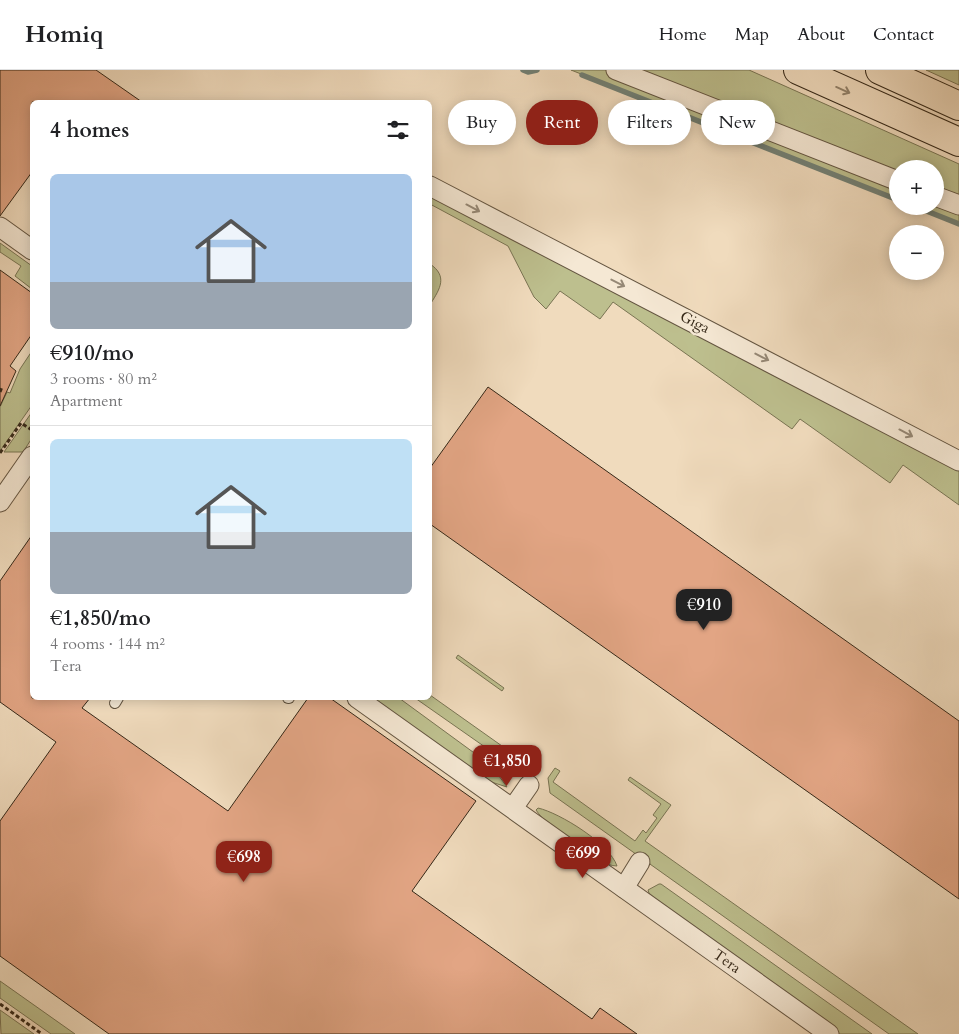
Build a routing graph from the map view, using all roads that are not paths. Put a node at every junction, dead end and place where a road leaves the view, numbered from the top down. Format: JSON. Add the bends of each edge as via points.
{"nodes":[{"id":1,"x":616,"y":70,"type":"edge"},
{"id":2,"x":798,"y":70,"type":"edge"},
{"id":3,"x":880,"y":70,"type":"edge"},
{"id":4,"x":959,"y":106,"type":"edge"},
{"id":5,"x":959,"y":142,"type":"edge"},
{"id":6,"x":889,"y":177,"type":"edge"},
{"id":7,"x":432,"y":187,"type":"edge"},
{"id":8,"x":944,"y":199,"type":"edge"},
{"id":9,"x":959,"y":205,"type":"edge"},
{"id":10,"x":0,"y":227,"type":"edge"},
{"id":11,"x":30,"y":249,"type":"edge"},
{"id":12,"x":959,"y":461,"type":"edge"},
{"id":13,"x":30,"y":464,"type":"edge"},
{"id":14,"x":0,"y":502,"type":"edge"},
{"id":15,"x":360,"y":700,"type":"edge"},
{"id":16,"x":529,"y":785,"type":"dead end"},
{"id":17,"x":513,"y":808,"type":"junction"},
{"id":18,"x":640,"y":862,"type":"dead end"},
{"id":19,"x":624,"y":888,"type":"junction"},
{"id":20,"x":829,"y":1034,"type":"edge"}],
"edges":[{"from":1,"to":6,"type":"street"},
{"from":2,"to":5,"type":"highway","one_way":true},
{"from":3,"to":4,"type":"highway"},
{"from":7,"to":12,"type":"street","name":"Giga","one_way":true},
{"from":8,"to":9,"type":"street"},
{"from":10,"to":11,"type":"street"},
{"from":13,"to":14,"type":"street"},
{"from":15,"to":17,"type":"street","name":"Tera"},
{"from":16,"to":17,"type":"street"},
{"from":17,"to":19,"type":"street","name":"Tera"},
{"from":18,"to":19,"type":"street"},
{"from":19,"to":20,"type":"street","name":"Tera"}]}
